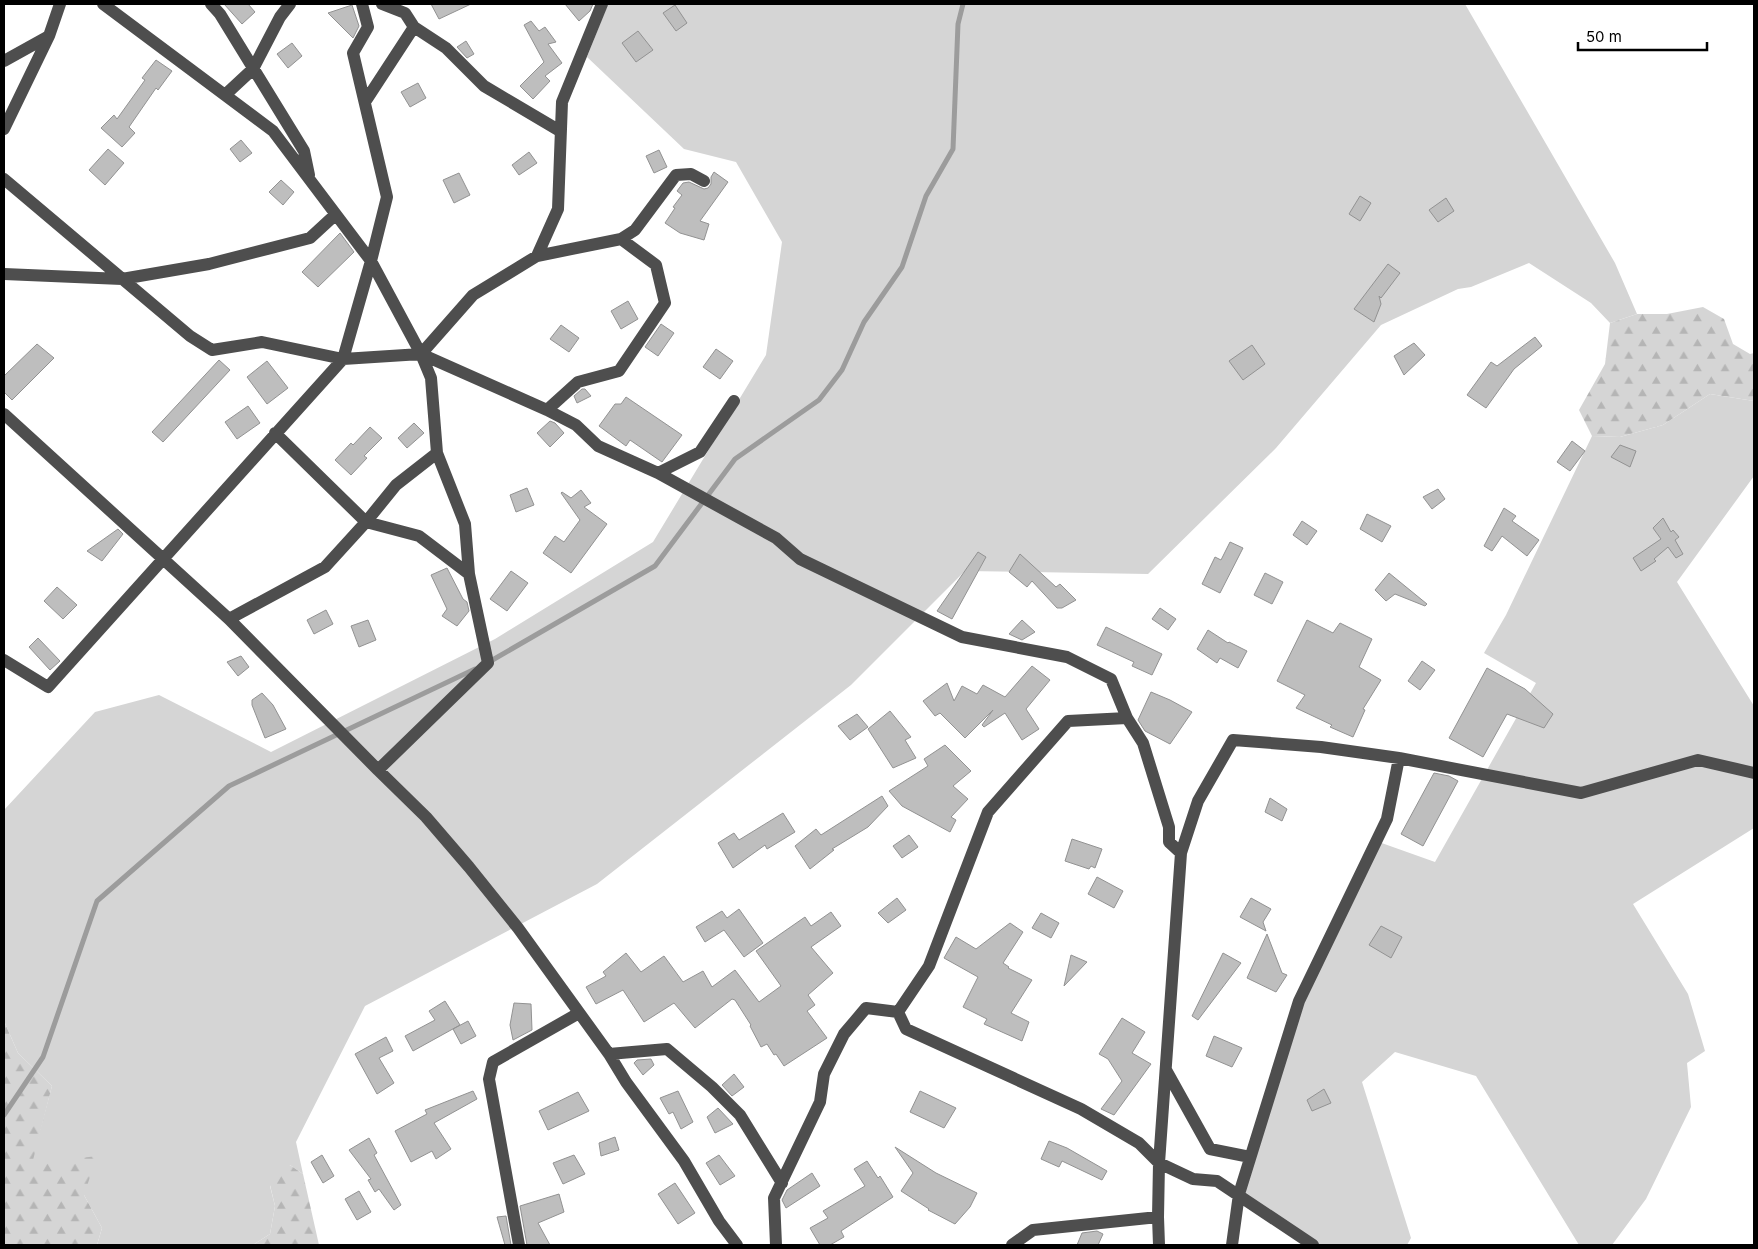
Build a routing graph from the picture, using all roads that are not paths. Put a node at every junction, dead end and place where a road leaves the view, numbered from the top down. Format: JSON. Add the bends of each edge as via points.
{"nodes":[{"id":1,"x":60,"y":4,"type":"edge"},
{"id":2,"x":105,"y":4,"type":"edge"},
{"id":3,"x":211,"y":4,"type":"edge"},
{"id":4,"x":290,"y":4,"type":"edge"},
{"id":5,"x":362,"y":4,"type":"edge"},
{"id":6,"x":382,"y":4,"type":"edge"},
{"id":7,"x":602,"y":4,"type":"edge"},
{"id":8,"x":414,"y":27,"type":"junction"},
{"id":9,"x":49,"y":36,"type":"junction"},
{"id":10,"x":4,"y":61,"type":"edge"},
{"id":11,"x":254,"y":69,"type":"junction"},
{"id":12,"x":225,"y":95,"type":"junction"},
{"id":13,"x":365,"y":102,"type":"junction"},
{"id":14,"x":280,"y":113,"type":"junction"},
{"id":15,"x":4,"y":129,"type":"edge"},
{"id":16,"x":560,"y":131,"type":"junction"},
{"id":17,"x":281,"y":142,"type":"junction"},
{"id":18,"x":4,"y":179,"type":"edge"},
{"id":19,"x":310,"y":180,"type":"junction"},
{"id":20,"x":704,"y":181,"type":"dead end"},
{"id":21,"x":336,"y":214,"type":"junction"},
{"id":22,"x":621,"y":239,"type":"junction"},
{"id":23,"x":537,"y":256,"type":"junction"},
{"id":24,"x":371,"y":261,"type":"junction"},
{"id":25,"x":4,"y":274,"type":"edge"},
{"id":26,"x":122,"y":279,"type":"junction"},
{"id":27,"x":421,"y":354,"type":"junction"},
{"id":28,"x":343,"y":360,"type":"junction"},
{"id":29,"x":734,"y":401,"type":"dead end"},
{"id":30,"x":547,"y":410,"type":"junction"},
{"id":31,"x":4,"y":414,"type":"edge"},
{"id":32,"x":275,"y":433,"type":"junction"},
{"id":33,"x":437,"y":453,"type":"junction"},
{"id":34,"x":658,"y":473,"type":"junction"},
{"id":35,"x":366,"y":522,"type":"junction"},
{"id":36,"x":164,"y":558,"type":"junction"},
{"id":37,"x":470,"y":574,"type":"junction"},
{"id":38,"x":229,"y":619,"type":"junction"},
{"id":39,"x":4,"y":660,"type":"edge"},
{"id":40,"x":1127,"y":718,"type":"junction"},
{"id":41,"x":1399,"y":758,"type":"junction"},
{"id":42,"x":378,"y":770,"type":"junction"},
{"id":43,"x":1754,"y":773,"type":"edge"},
{"id":44,"x":1180,"y":853,"type":"junction"},
{"id":45,"x":898,"y":1012,"type":"junction"},
{"id":46,"x":579,"y":1013,"type":"junction"},
{"id":47,"x":609,"y":1054,"type":"junction"},
{"id":48,"x":1166,"y":1070,"type":"junction"},
{"id":49,"x":1250,"y":1157,"type":"junction"},
{"id":50,"x":1159,"y":1163,"type":"junction"},
{"id":51,"x":782,"y":1183,"type":"junction"},
{"id":52,"x":1239,"y":1194,"type":"junction"},
{"id":53,"x":1158,"y":1217,"type":"junction"},
{"id":54,"x":519,"y":1245,"type":"edge"},
{"id":55,"x":737,"y":1245,"type":"edge"},
{"id":56,"x":776,"y":1245,"type":"edge"},
{"id":57,"x":1012,"y":1245,"type":"edge"},
{"id":58,"x":1159,"y":1245,"type":"edge"},
{"id":59,"x":1232,"y":1245,"type":"edge"},
{"id":60,"x":1313,"y":1245,"type":"edge"}],
"edges":[{"from":1,"to":9,"type":"street"},
{"from":2,"to":12,"type":"street"},
{"from":3,"to":11,"type":"street"},
{"from":4,"to":11,"type":"street"},
{"from":5,"to":13,"type":"street","via":[[368,27],[353,54]]},
{"from":6,"to":8,"type":"street","via":[[405,13]]},
{"from":7,"to":16,"type":"street","via":[[562,102]]},
{"from":8,"to":13,"type":"street"},
{"from":8,"to":16,"type":"street","via":[[446,48],[484,86]]},
{"from":9,"to":10,"type":"street"},
{"from":9,"to":15,"type":"street"},
{"from":11,"to":12,"type":"street"},
{"from":11,"to":14,"type":"street"},
{"from":12,"to":17,"type":"street","via":[[273,131]]},
{"from":13,"to":24,"type":"street","via":[[387,197]]},
{"from":14,"to":17,"type":"street"},
{"from":14,"to":19,"type":"street","via":[[304,151]]},
{"from":16,"to":23,"type":"street","via":[[558,209]]},
{"from":17,"to":19,"type":"street"},
{"from":18,"to":26,"type":"street"},
{"from":19,"to":21,"type":"street"},
{"from":20,"to":22,"type":"street","via":[[691,174],[676,175],[635,230]]},
{"from":21,"to":24,"type":"street"},
{"from":21,"to":26,"type":"street","via":[[310,238],[210,264]]},
{"from":22,"to":23,"type":"street"},
{"from":22,"to":30,"type":"street","via":[[656,265],[665,303],[619,371],[578,382]]},
{"from":23,"to":27,"type":"street","via":[[473,296]]},
{"from":24,"to":27,"type":"street"},
{"from":24,"to":28,"type":"street"},
{"from":25,"to":26,"type":"street"},
{"from":26,"to":28,"type":"street","via":[[190,336],[212,350],[262,342]]},
{"from":27,"to":28,"type":"street"},
{"from":27,"to":30,"type":"street"},
{"from":27,"to":33,"type":"street","via":[[431,378]]},
{"from":28,"to":32,"type":"street"},
{"from":29,"to":34,"type":"street","via":[[700,452]]},
{"from":30,"to":34,"type":"street","via":[[576,425],[598,446]]},
{"from":31,"to":36,"type":"street"},
{"from":32,"to":35,"type":"street"},
{"from":32,"to":36,"type":"street"},
{"from":33,"to":35,"type":"street","via":[[396,485]]},
{"from":33,"to":37,"type":"street","via":[[465,524]]},
{"from":34,"to":40,"type":"street","via":[[776,538],[800,559],[962,637],[1068,657],[1111,679]]},
{"from":35,"to":37,"type":"street","via":[[419,536]]},
{"from":35,"to":38,"type":"street","via":[[325,567]]},
{"from":36,"to":38,"type":"street"},
{"from":36,"to":39,"type":"street","via":[[48,687]]},
{"from":37,"to":42,"type":"street","via":[[488,663]]},
{"from":38,"to":42,"type":"street"},
{"from":40,"to":44,"type":"street","via":[[1143,743],[1169,827],[1169,842]]},
{"from":40,"to":45,"type":"street","via":[[1068,721],[988,812],[929,966]]},
{"from":41,"to":43,"type":"street","via":[[1581,793],[1698,760]]},
{"from":41,"to":44,"type":"street","via":[[1321,747],[1233,740],[1198,801]]},
{"from":41,"to":49,"type":"street","via":[[1387,819],[1299,1001]]},
{"from":42,"to":46,"type":"street","via":[[426,817],[469,867]]},
{"from":44,"to":48,"type":"street"},
{"from":45,"to":50,"type":"street","via":[[906,1029],[1081,1109],[1139,1143]]},
{"from":45,"to":51,"type":"street","via":[[866,1008],[844,1034],[824,1074],[820,1102]]},
{"from":46,"to":47,"type":"street"},
{"from":46,"to":54,"type":"street","via":[[492,1062],[488,1078]]},
{"from":47,"to":51,"type":"street","via":[[667,1049],[740,1116]]},
{"from":47,"to":55,"type":"street","via":[[684,1161]]},
{"from":48,"to":49,"type":"street","via":[[1210,1149]]},
{"from":48,"to":50,"type":"street"},
{"from":49,"to":52,"type":"street"},
{"from":50,"to":52,"type":"street","via":[[1193,1179],[1217,1181]]},
{"from":50,"to":53,"type":"street"},
{"from":51,"to":56,"type":"street","via":[[774,1198]]},
{"from":52,"to":59,"type":"street"},
{"from":52,"to":60,"type":"street"},
{"from":53,"to":57,"type":"street","via":[[1033,1230]]},
{"from":53,"to":58,"type":"street"}]}
